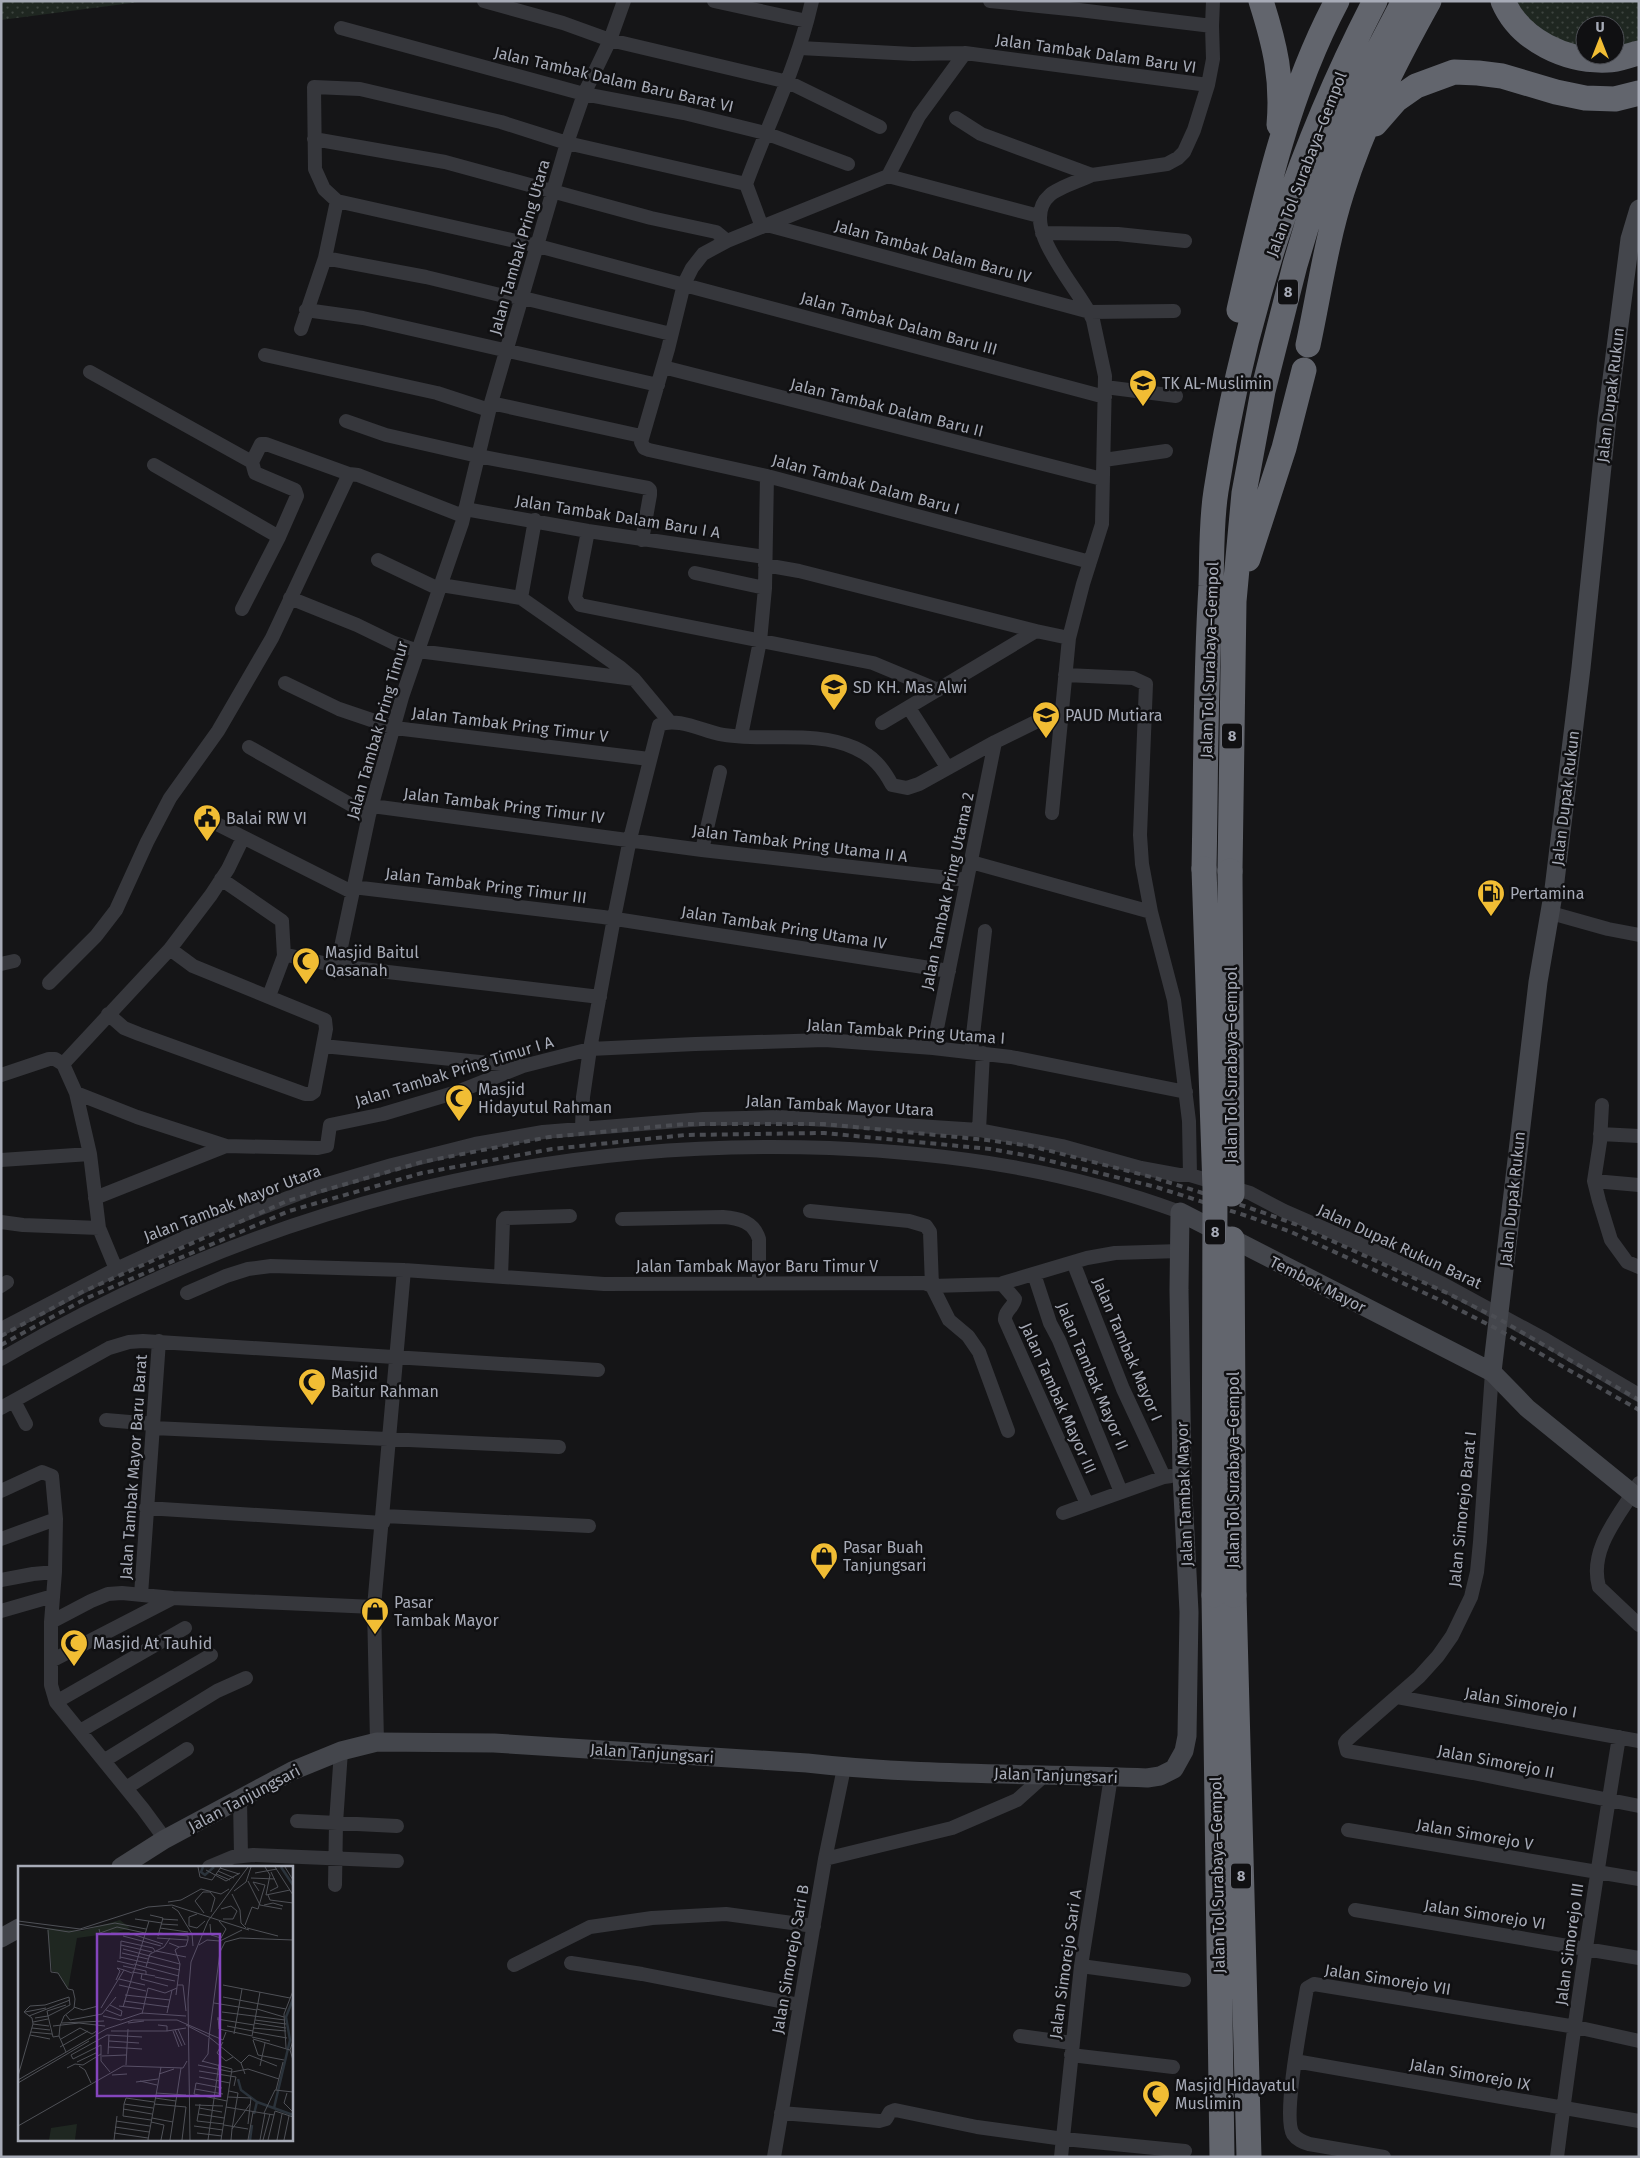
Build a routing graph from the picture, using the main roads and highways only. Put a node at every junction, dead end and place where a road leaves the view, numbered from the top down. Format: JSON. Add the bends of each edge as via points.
{"nodes":[{"id":1,"x":1261,"y":1,"type":"edge"},
{"id":2,"x":1337,"y":1,"type":"edge"},
{"id":3,"x":1375,"y":1,"type":"edge"},
{"id":4,"x":1404,"y":1,"type":"edge"},
{"id":5,"x":1429,"y":1,"type":"edge"},
{"id":6,"x":1503,"y":1,"type":"edge"},
{"id":7,"x":1639,"y":53,"type":"edge"},
{"id":8,"x":1639,"y":93,"type":"edge"},
{"id":9,"x":1360,"y":141,"type":"junction"},
{"id":10,"x":1277,"y":152,"type":"junction"},
{"id":11,"x":1639,"y":209,"type":"edge"},
{"id":12,"x":1308,"y":345,"type":"dead end"},
{"id":13,"x":1304,"y":370,"type":"dead end"},
{"id":14,"x":1216,"y":493,"type":"junction"},
{"id":15,"x":1234,"y":601,"type":"junction"},
{"id":16,"x":1180,"y":1212,"type":"joint"},
{"id":17,"x":1492,"y":1372,"type":"junction"},
{"id":18,"x":1637,"y":1492,"type":"edge"},
{"id":19,"x":1224,"y":1595,"type":"junction"},
{"id":20,"x":1188,"y":1736,"type":"joint"},
{"id":21,"x":123,"y":1866,"type":"edge"},
{"id":22,"x":18,"y":1929,"type":"edge"},
{"id":23,"x":1,"y":1938,"type":"edge"},
{"id":24,"x":1222,"y":2157,"type":"edge"},
{"id":25,"x":1249,"y":2157,"type":"edge"}],
"edges":[{"from":1,"to":10,"type":"highway","via":[[1274,43],[1280,78]]},
{"from":2,"to":10,"type":"highway","via":[[1320,32]]},
{"from":3,"to":14,"type":"highway","name":"Jalan Tol Surabaya–Gempol","number":"8","via":[[1350,49],[1272,251],[1241,367]]},
{"from":4,"to":15,"type":"highway","name":"Jalan Tol Surabaya–Gempol","number":"8","via":[[1360,85],[1324,168],[1294,265],[1263,391],[1244,493]]},
{"from":5,"to":9,"type":"highway"},
{"from":6,"to":7,"type":"highway","via":[[1507,12],[1527,34],[1559,53],[1582,59],[1610,60]]},
{"from":8,"to":9,"type":"highway","via":[[1615,99],[1586,98],[1502,76],[1454,72],[1416,86],[1396,100]]},
{"from":9,"to":12,"type":"highway","via":[[1341,193]]},
{"from":10,"to":14,"type":"highway","via":[[1228,362]]},
{"from":11,"to":17,"type":"main road","name":"Jalan Dupak Rukun","via":[[1630,239],[1607,418],[1581,668],[1551,913],[1538,982]]},
{"from":13,"to":15,"type":"highway","via":[[1284,448]]},
{"from":14,"to":19,"type":"highway","name":"Jalan Tol Surabaya–Gempol","number":"8","bridge":true,"via":[[1208,633],[1204,869]]},
{"from":15,"to":19,"type":"highway","name":"Jalan Tol Surabaya–Gempol","number":"8","bridge":true},
{"from":16,"to":17,"type":"main road","name":"Tembok Mayor"},
{"from":16,"to":20,"type":"main road","name":"Jalan Tambak Mayor","via":[[1173,1476],[1189,1612]]},
{"from":17,"to":18,"type":"main road","via":[[1527,1408]]},
{"from":19,"to":24,"type":"highway","name":"Jalan Tol Surabaya–Gempol","number":"8"},
{"from":19,"to":25,"type":"highway","name":"Jalan Tol Surabaya–Gempol","number":"8"},
{"from":20,"to":21,"type":"main road","name":"Jalan Tanjungsari","via":[[1174,1769],[1147,1778],[844,1768],[494,1742],[377,1742],[341,1751],[292,1771],[165,1839]]},
{"from":22,"to":23,"type":"main road"}]}
